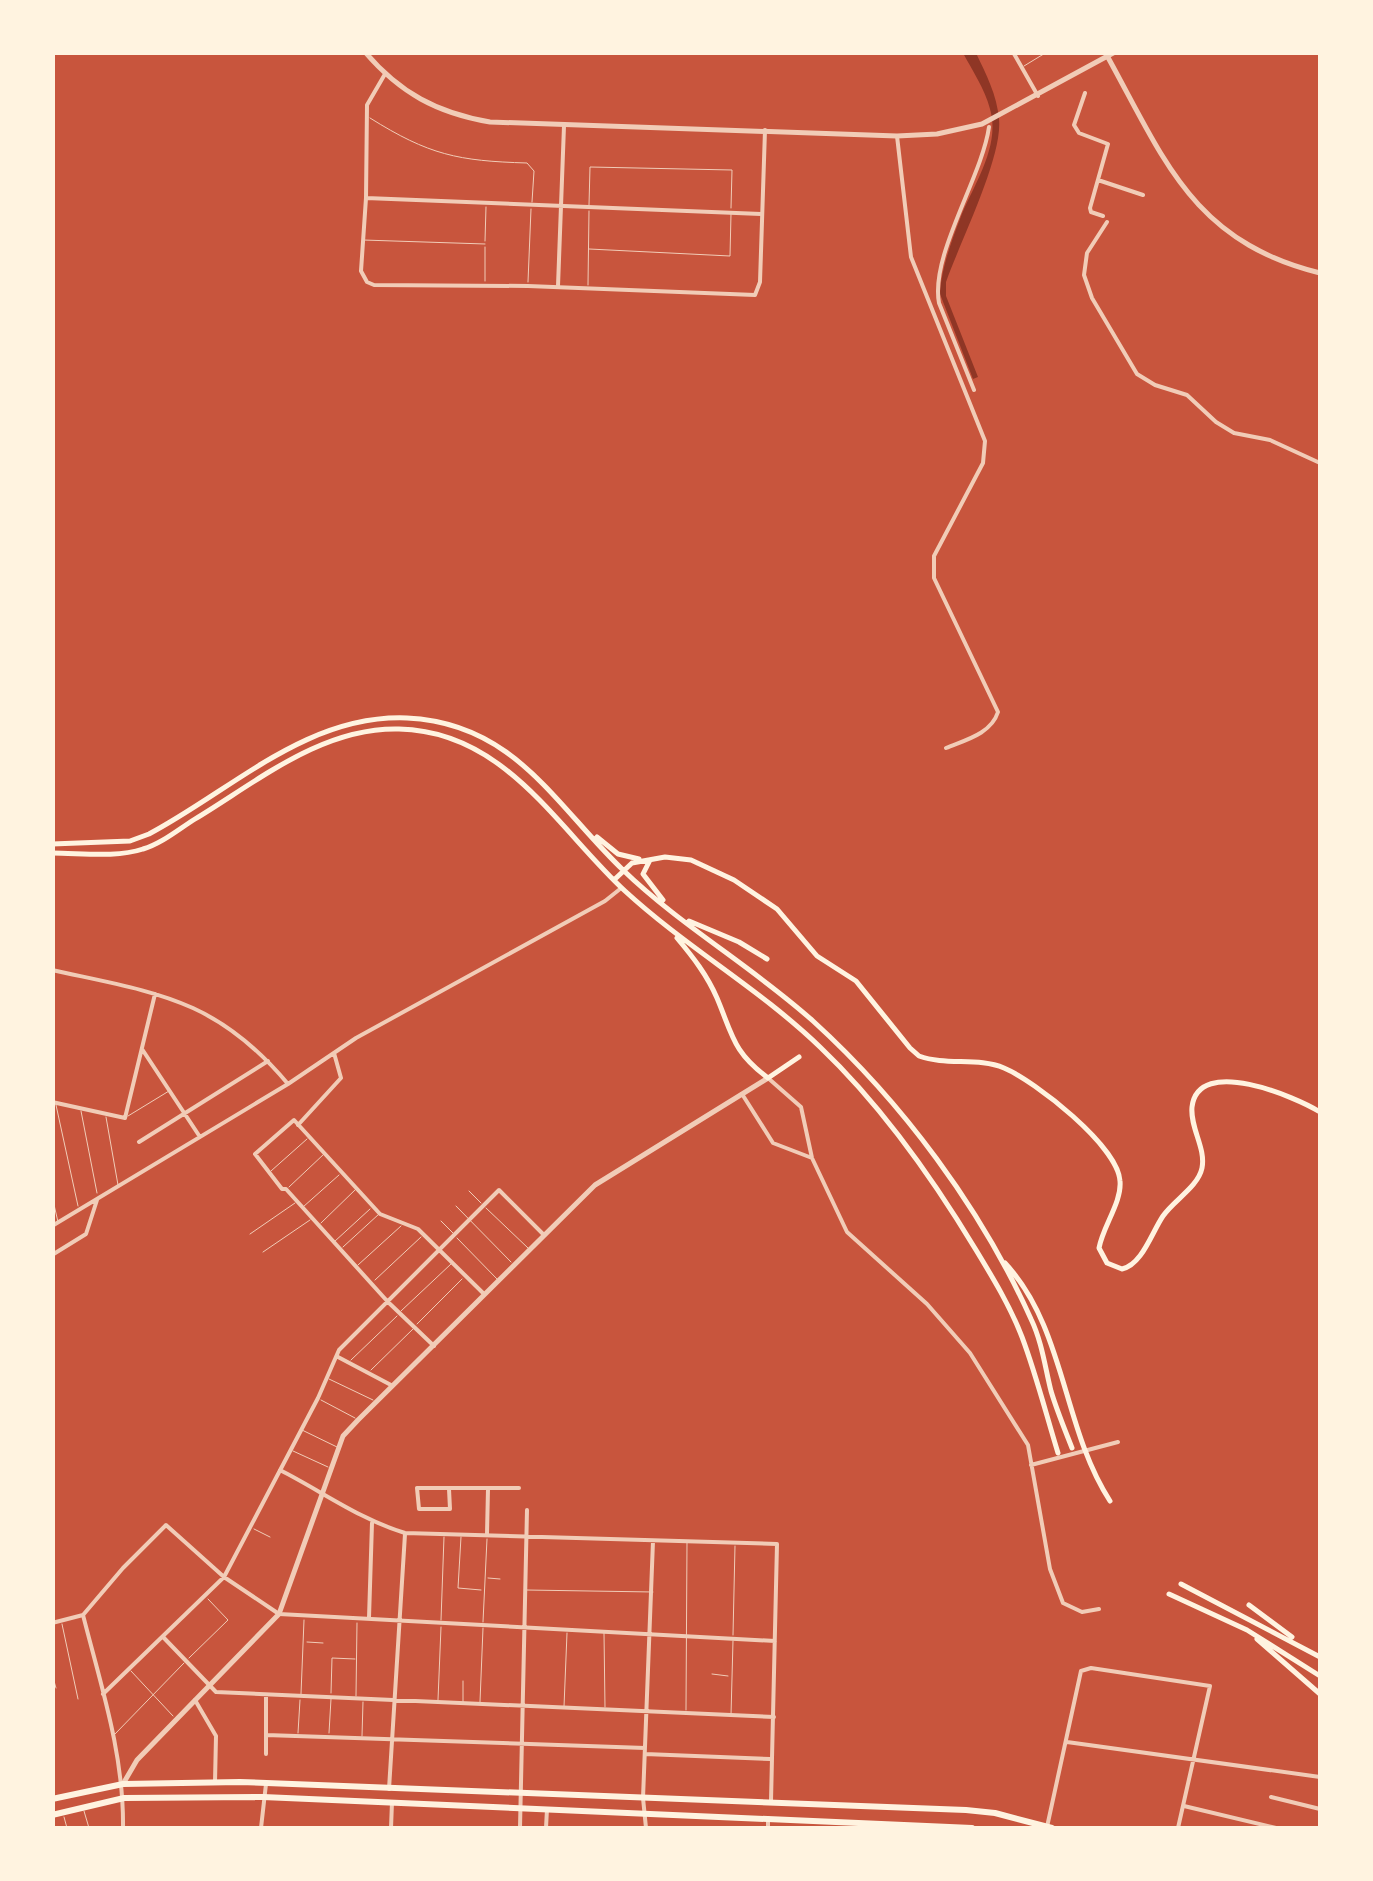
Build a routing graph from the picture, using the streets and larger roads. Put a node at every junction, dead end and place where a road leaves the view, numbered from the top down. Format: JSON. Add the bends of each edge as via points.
{"nodes":[{"id":1,"x":365,"y":52,"type":"edge"},
{"id":2,"x":1014,"y":52,"type":"edge"},
{"id":3,"x":1114,"y":52,"type":"edge"},
{"id":4,"x":1106,"y":55,"type":"edge"},
{"id":5,"x":384,"y":74,"type":"junction"},
{"id":6,"x":1085,"y":93,"type":"dead end"},
{"id":7,"x":1038,"y":96,"type":"junction"},
{"id":8,"x":564,"y":126,"type":"junction"},
{"id":9,"x":989,"y":128,"type":"dead end"},
{"id":10,"x":765,"y":130,"type":"junction"},
{"id":11,"x":897,"y":136,"type":"junction"},
{"id":12,"x":1098,"y":180,"type":"junction"},
{"id":13,"x":1143,"y":194,"type":"dead end"},
{"id":14,"x":366,"y":198,"type":"junction"},
{"id":15,"x":560,"y":205,"type":"junction"},
{"id":16,"x":761,"y":214,"type":"junction"},
{"id":17,"x":1104,"y":216,"type":"dead end"},
{"id":18,"x":1107,"y":222,"type":"dead end"},
{"id":19,"x":1320,"y":273,"type":"edge"},
{"id":20,"x":558,"y":287,"type":"junction"},
{"id":21,"x":974,"y":390,"type":"dead end"},
{"id":22,"x":1320,"y":463,"type":"edge"},
{"id":23,"x":946,"y":748,"type":"dead end"},
{"id":24,"x":592,"y":834,"type":"junction"},
{"id":25,"x":130,"y":841,"type":"junction"},
{"id":26,"x":52,"y":844,"type":"edge"},
{"id":27,"x":134,"y":851,"type":"junction"},
{"id":28,"x":52,"y":854,"type":"edge"},
{"id":29,"x":652,"y":858,"type":"junction"},
{"id":30,"x":624,"y":871,"type":"junction"},
{"id":31,"x":631,"y":878,"type":"junction"},
{"id":32,"x":615,"y":879,"type":"junction"},
{"id":33,"x":622,"y":888,"type":"junction"},
{"id":34,"x":669,"y":908,"type":"junction"},
{"id":35,"x":681,"y":918,"type":"junction"},
{"id":36,"x":670,"y":929,"type":"junction"},
{"id":37,"x":766,"y":959,"type":"dead end"},
{"id":38,"x":52,"y":970,"type":"edge"},
{"id":39,"x":155,"y":994,"type":"junction"},
{"id":40,"x":142,"y":1049,"type":"junction"},
{"id":41,"x":334,"y":1053,"type":"junction"},
{"id":42,"x":799,"y":1058,"type":"dead end"},
{"id":43,"x":268,"y":1060,"type":"junction"},
{"id":44,"x":768,"y":1078,"type":"junction"},
{"id":45,"x":288,"y":1084,"type":"junction"},
{"id":46,"x":742,"y":1093,"type":"junction"},
{"id":47,"x":54,"y":1102,"type":"edge"},
{"id":48,"x":1320,"y":1112,"type":"edge"},
{"id":49,"x":184,"y":1114,"type":"junction"},
{"id":50,"x":296,"y":1123,"type":"junction"},
{"id":51,"x":200,"y":1138,"type":"junction"},
{"id":52,"x":138,"y":1142,"type":"dead end"},
{"id":53,"x":812,"y":1158,"type":"junction"},
{"id":54,"x":98,"y":1198,"type":"junction"},
{"id":55,"x":56,"y":1224,"type":"edge"},
{"id":56,"x":544,"y":1235,"type":"junction"},
{"id":57,"x":439,"y":1251,"type":"junction"},
{"id":58,"x":52,"y":1255,"type":"edge"},
{"id":59,"x":998,"y":1255,"type":"junction"},
{"id":60,"x":484,"y":1294,"type":"junction"},
{"id":61,"x":388,"y":1302,"type":"junction"},
{"id":62,"x":434,"y":1346,"type":"junction"},
{"id":63,"x":338,"y":1357,"type":"junction"},
{"id":64,"x":393,"y":1386,"type":"junction"},
{"id":65,"x":1118,"y":1442,"type":"dead end"},
{"id":66,"x":1072,"y":1448,"type":"dead end"},
{"id":67,"x":1083,"y":1450,"type":"junction"},
{"id":68,"x":1058,"y":1452,"type":"dead end"},
{"id":69,"x":1032,"y":1466,"type":"junction"},
{"id":70,"x":280,"y":1470,"type":"junction"},
{"id":71,"x":518,"y":1488,"type":"dead end"},
{"id":72,"x":449,"y":1489,"type":"junction"},
{"id":73,"x":488,"y":1489,"type":"junction"},
{"id":74,"x":325,"y":1492,"type":"junction"},
{"id":75,"x":1110,"y":1501,"type":"dead end"},
{"id":76,"x":527,"y":1510,"type":"dead end"},
{"id":77,"x":372,"y":1523,"type":"junction"},
{"id":78,"x":405,"y":1533,"type":"junction"},
{"id":79,"x":487,"y":1535,"type":"junction"},
{"id":80,"x":526,"y":1537,"type":"junction"},
{"id":81,"x":652,"y":1541,"type":"junction"},
{"id":82,"x":224,"y":1577,"type":"junction"},
{"id":83,"x":1181,"y":1584,"type":"dead end"},
{"id":84,"x":1170,"y":1594,"type":"dead end"},
{"id":85,"x":1249,"y":1605,"type":"dead end"},
{"id":86,"x":1099,"y":1609,"type":"dead end"},
{"id":87,"x":279,"y":1614,"type":"junction"},
{"id":88,"x":83,"y":1615,"type":"junction"},
{"id":89,"x":369,"y":1620,"type":"junction"},
{"id":90,"x":400,"y":1622,"type":"junction"},
{"id":91,"x":52,"y":1623,"type":"edge"},
{"id":92,"x":524,"y":1628,"type":"junction"},
{"id":93,"x":1247,"y":1630,"type":"junction"},
{"id":94,"x":651,"y":1635,"type":"junction"},
{"id":95,"x":164,"y":1638,"type":"junction"},
{"id":96,"x":775,"y":1641,"type":"junction"},
{"id":97,"x":1301,"y":1646,"type":"junction"},
{"id":98,"x":1320,"y":1657,"type":"edge"},
{"id":99,"x":1320,"y":1676,"type":"edge"},
{"id":100,"x":208,"y":1686,"type":"junction"},
{"id":101,"x":104,"y":1694,"type":"junction"},
{"id":102,"x":1320,"y":1694,"type":"edge"},
{"id":103,"x":266,"y":1695,"type":"junction"},
{"id":104,"x":195,"y":1700,"type":"junction"},
{"id":105,"x":395,"y":1700,"type":"junction"},
{"id":106,"x":522,"y":1706,"type":"junction"},
{"id":107,"x":647,"y":1712,"type":"junction"},
{"id":108,"x":774,"y":1718,"type":"junction"},
{"id":109,"x":266,"y":1735,"type":"junction"},
{"id":110,"x":393,"y":1738,"type":"junction"},
{"id":111,"x":1067,"y":1742,"type":"junction"},
{"id":112,"x":520,"y":1743,"type":"junction"},
{"id":113,"x":645,"y":1751,"type":"junction"},
{"id":114,"x":266,"y":1754,"type":"dead end"},
{"id":115,"x":772,"y":1759,"type":"junction"},
{"id":116,"x":1196,"y":1761,"type":"junction"},
{"id":117,"x":1320,"y":1776,"type":"edge"},
{"id":118,"x":215,"y":1782,"type":"junction"},
{"id":119,"x":123,"y":1784,"type":"junction"},
{"id":120,"x":266,"y":1784,"type":"junction"},
{"id":121,"x":389,"y":1789,"type":"junction"},
{"id":122,"x":518,"y":1794,"type":"junction"},
{"id":123,"x":263,"y":1797,"type":"junction"},
{"id":124,"x":1270,"y":1797,"type":"dead end"},
{"id":125,"x":124,"y":1798,"type":"junction"},
{"id":126,"x":643,"y":1798,"type":"junction"},
{"id":127,"x":52,"y":1799,"type":"edge"},
{"id":128,"x":392,"y":1802,"type":"junction"},
{"id":129,"x":771,"y":1803,"type":"junction"},
{"id":130,"x":1184,"y":1806,"type":"junction"},
{"id":131,"x":519,"y":1808,"type":"junction"},
{"id":132,"x":547,"y":1809,"type":"junction"},
{"id":133,"x":1320,"y":1809,"type":"edge"},
{"id":134,"x":646,"y":1813,"type":"junction"},
{"id":135,"x":52,"y":1814,"type":"edge"},
{"id":136,"x":768,"y":1818,"type":"junction"},
{"id":137,"x":890,"y":1826,"type":"edge"},
{"id":138,"x":123,"y":1828,"type":"edge"},
{"id":139,"x":261,"y":1828,"type":"edge"},
{"id":140,"x":391,"y":1828,"type":"edge"},
{"id":141,"x":520,"y":1828,"type":"edge"},
{"id":142,"x":546,"y":1828,"type":"edge"},
{"id":143,"x":646,"y":1828,"type":"edge"},
{"id":144,"x":768,"y":1828,"type":"edge"},
{"id":145,"x":972,"y":1828,"type":"edge"},
{"id":146,"x":1050,"y":1828,"type":"edge"},
{"id":147,"x":1178,"y":1828,"type":"edge"},
{"id":148,"x":1276,"y":1828,"type":"edge"}],
"edges":[{"from":1,"to":5,"type":"street"},
{"from":2,"to":7,"type":"street"},
{"from":3,"to":4,"type":"street"},
{"from":4,"to":7,"type":"street"},
{"from":4,"to":19,"type":"street","via":[[1173,176],[1206,215],[1260,251]]},
{"from":5,"to":8,"type":"street","via":[[426,104],[458,115]]},
{"from":5,"to":14,"type":"street","via":[[370,95]]},
{"from":6,"to":12,"type":"street","via":[[1074,126],[1108,144]]},
{"from":7,"to":11,"type":"street","via":[[982,124]]},
{"from":8,"to":10,"type":"street"},
{"from":8,"to":15,"type":"street"},
{"from":9,"to":21,"type":"street","via":[[937,289]]},
{"from":10,"to":11,"type":"street"},
{"from":10,"to":16,"type":"street"},
{"from":11,"to":23,"type":"street","via":[[911,257],[985,441],[983,463],[932,566],[998,712],[987,730]]},
{"from":12,"to":13,"type":"street"},
{"from":12,"to":17,"type":"street","via":[[1090,208]]},
{"from":14,"to":15,"type":"street"},
{"from":14,"to":20,"type":"street","via":[[361,271],[367,282]]},
{"from":15,"to":16,"type":"street"},
{"from":15,"to":20,"type":"street"},
{"from":16,"to":20,"type":"street","via":[[755,295]]},
{"from":18,"to":22,"type":"street","via":[[1087,253],[1084,275],[1137,374],[1187,395],[1234,433],[1270,440]]},
{"from":24,"to":25,"type":"main road","via":[[503,749],[466,730],[410,718],[321,732]]},
{"from":24,"to":29,"type":"main road","via":[[625,857]]},
{"from":24,"to":30,"type":"main road"},
{"from":25,"to":26,"type":"main road"},
{"from":25,"to":27,"type":"main road"},
{"from":27,"to":28,"type":"main road"},
{"from":27,"to":32,"type":"main road","via":[[302,753],[354,734],[401,728],[460,742],[502,765]]},
{"from":29,"to":30,"type":"main road"},
{"from":29,"to":34,"type":"main road","via":[[643,874]]},
{"from":29,"to":48,"type":"main road","via":[[702,864],[777,909],[817,956],[856,981],[919,1056],[1004,1068],[1070,1112],[1118,1172],[1119,1191],[1099,1248],[1107,1262],[1122,1268],[1135,1264],[1162,1218],[1198,1178],[1202,1160],[1192,1112],[1202,1089],[1220,1083],[1269,1088]]},
{"from":30,"to":31,"type":"main road"},
{"from":30,"to":32,"type":"main road"},
{"from":31,"to":33,"type":"main road"},
{"from":31,"to":34,"type":"main road"},
{"from":32,"to":33,"type":"main road"},
{"from":33,"to":36,"type":"main road"},
{"from":33,"to":41,"type":"street"},
{"from":34,"to":35,"type":"main road"},
{"from":35,"to":37,"type":"main road"},
{"from":35,"to":59,"type":"main road","via":[[811,1020],[874,1080]]},
{"from":36,"to":44,"type":"main road","via":[[704,973],[737,1050]]},
{"from":36,"to":68,"type":"main road","via":[[820,1047],[909,1148],[1005,1299]]},
{"from":38,"to":39,"type":"street"},
{"from":39,"to":40,"type":"street"},
{"from":39,"to":43,"type":"street","via":[[206,1012]]},
{"from":40,"to":47,"type":"street","via":[[125,1118]]},
{"from":40,"to":49,"type":"street"},
{"from":41,"to":45,"type":"street"},
{"from":41,"to":50,"type":"street","via":[[342,1078]]},
{"from":42,"to":44,"type":"main road"},
{"from":43,"to":45,"type":"street"},
{"from":43,"to":49,"type":"street"},
{"from":44,"to":46,"type":"street"},
{"from":44,"to":53,"type":"street","via":[[801,1107]]},
{"from":45,"to":51,"type":"street"},
{"from":46,"to":53,"type":"street","via":[[772,1144]]},
{"from":46,"to":56,"type":"street","via":[[595,1185]]},
{"from":49,"to":51,"type":"street"},
{"from":49,"to":52,"type":"street"},
{"from":50,"to":57,"type":"street","via":[[380,1214],[423,1235]]},
{"from":50,"to":61,"type":"street","via":[[256,1154]]},
{"from":51,"to":54,"type":"street"},
{"from":53,"to":69,"type":"street","via":[[847,1232],[970,1352],[1028,1445]]},
{"from":54,"to":55,"type":"street"},
{"from":54,"to":58,"type":"street","via":[[86,1234]]},
{"from":56,"to":57,"type":"street","via":[[499,1190]]},
{"from":56,"to":60,"type":"street"},
{"from":57,"to":60,"type":"street"},
{"from":57,"to":61,"type":"street"},
{"from":59,"to":66,"type":"main road","via":[[1032,1319]]},
{"from":59,"to":67,"type":"main road","via":[[1019,1278],[1047,1333]]},
{"from":60,"to":62,"type":"street"},
{"from":61,"to":62,"type":"street"},
{"from":61,"to":63,"type":"street"},
{"from":62,"to":64,"type":"street"},
{"from":63,"to":64,"type":"street"},
{"from":63,"to":70,"type":"street"},
{"from":64,"to":74,"type":"street","via":[[343,1436]]},
{"from":65,"to":67,"type":"street"},
{"from":67,"to":69,"type":"street"},
{"from":67,"to":75,"type":"main road"},
{"from":69,"to":86,"type":"street","via":[[1050,1569],[1063,1603],[1082,1612]]},
{"from":70,"to":74,"type":"street"},
{"from":70,"to":82,"type":"street"},
{"from":71,"to":73,"type":"street"},
{"from":72,"to":72,"type":"street","via":[[418,1488],[418,1509],[450,1509]]},
{"from":72,"to":73,"type":"street"},
{"from":73,"to":79,"type":"street"},
{"from":74,"to":77,"type":"street"},
{"from":74,"to":87,"type":"street"},
{"from":76,"to":80,"type":"street"},
{"from":77,"to":78,"type":"street"},
{"from":77,"to":89,"type":"street"},
{"from":78,"to":79,"type":"street"},
{"from":78,"to":90,"type":"street"},
{"from":79,"to":80,"type":"street"},
{"from":80,"to":81,"type":"street"},
{"from":80,"to":92,"type":"street"},
{"from":81,"to":94,"type":"street"},
{"from":81,"to":96,"type":"street","via":[[777,1544]]},
{"from":82,"to":87,"type":"street"},
{"from":82,"to":88,"type":"street","via":[[166,1525]]},
{"from":82,"to":95,"type":"street"},
{"from":83,"to":97,"type":"main road"},
{"from":84,"to":93,"type":"main road"},
{"from":85,"to":97,"type":"main road"},
{"from":87,"to":89,"type":"street"},
{"from":87,"to":100,"type":"street"},
{"from":88,"to":91,"type":"street"},
{"from":88,"to":101,"type":"street"},
{"from":89,"to":90,"type":"street"},
{"from":90,"to":92,"type":"street"},
{"from":90,"to":105,"type":"street"},
{"from":92,"to":94,"type":"street"},
{"from":92,"to":106,"type":"street"},
{"from":93,"to":99,"type":"main road"},
{"from":93,"to":102,"type":"main road"},
{"from":94,"to":96,"type":"street"},
{"from":94,"to":107,"type":"street"},
{"from":95,"to":100,"type":"street"},
{"from":95,"to":101,"type":"street"},
{"from":96,"to":108,"type":"street"},
{"from":97,"to":98,"type":"main road"},
{"from":100,"to":103,"type":"street"},
{"from":100,"to":104,"type":"street"},
{"from":101,"to":119,"type":"street"},
{"from":103,"to":105,"type":"street"},
{"from":103,"to":109,"type":"street"},
{"from":104,"to":118,"type":"street","via":[[216,1736]]},
{"from":104,"to":119,"type":"street","via":[[136,1760]]},
{"from":105,"to":106,"type":"street"},
{"from":105,"to":110,"type":"street"},
{"from":106,"to":107,"type":"street"},
{"from":106,"to":112,"type":"street"},
{"from":107,"to":108,"type":"street"},
{"from":107,"to":113,"type":"street"},
{"from":108,"to":115,"type":"street"},
{"from":109,"to":110,"type":"street"},
{"from":109,"to":114,"type":"street"},
{"from":110,"to":112,"type":"street"},
{"from":110,"to":121,"type":"street"},
{"from":111,"to":116,"type":"street"},
{"from":111,"to":116,"type":"street","via":[[1081,1671],[1148,1675],[1210,1686]]},
{"from":111,"to":146,"type":"street"},
{"from":112,"to":113,"type":"street"},
{"from":112,"to":122,"type":"street"},
{"from":113,"to":115,"type":"street"},
{"from":113,"to":126,"type":"street"},
{"from":115,"to":129,"type":"street"},
{"from":116,"to":117,"type":"street"},
{"from":116,"to":130,"type":"street"},
{"from":118,"to":119,"type":"main road"},
{"from":118,"to":120,"type":"main road"},
{"from":119,"to":125,"type":"street"},
{"from":119,"to":127,"type":"main road"},
{"from":120,"to":121,"type":"main road"},
{"from":120,"to":123,"type":"street"},
{"from":121,"to":122,"type":"main road"},
{"from":122,"to":126,"type":"main road"},
{"from":122,"to":131,"type":"street"},
{"from":123,"to":125,"type":"main road"},
{"from":123,"to":128,"type":"main road"},
{"from":123,"to":139,"type":"street"},
{"from":124,"to":133,"type":"street"},
{"from":125,"to":135,"type":"main road"},
{"from":125,"to":138,"type":"street"},
{"from":126,"to":129,"type":"main road"},
{"from":126,"to":134,"type":"street"},
{"from":128,"to":131,"type":"main road"},
{"from":128,"to":140,"type":"street"},
{"from":129,"to":146,"type":"main road","via":[[966,1810]]},
{"from":130,"to":147,"type":"street"},
{"from":130,"to":148,"type":"street"},
{"from":131,"to":132,"type":"main road"},
{"from":131,"to":141,"type":"street"},
{"from":132,"to":134,"type":"main road"},
{"from":132,"to":142,"type":"street"},
{"from":134,"to":136,"type":"main road"},
{"from":134,"to":143,"type":"street"},
{"from":136,"to":137,"type":"main road"},
{"from":136,"to":144,"type":"street"},
{"from":137,"to":145,"type":"main road"}]}
